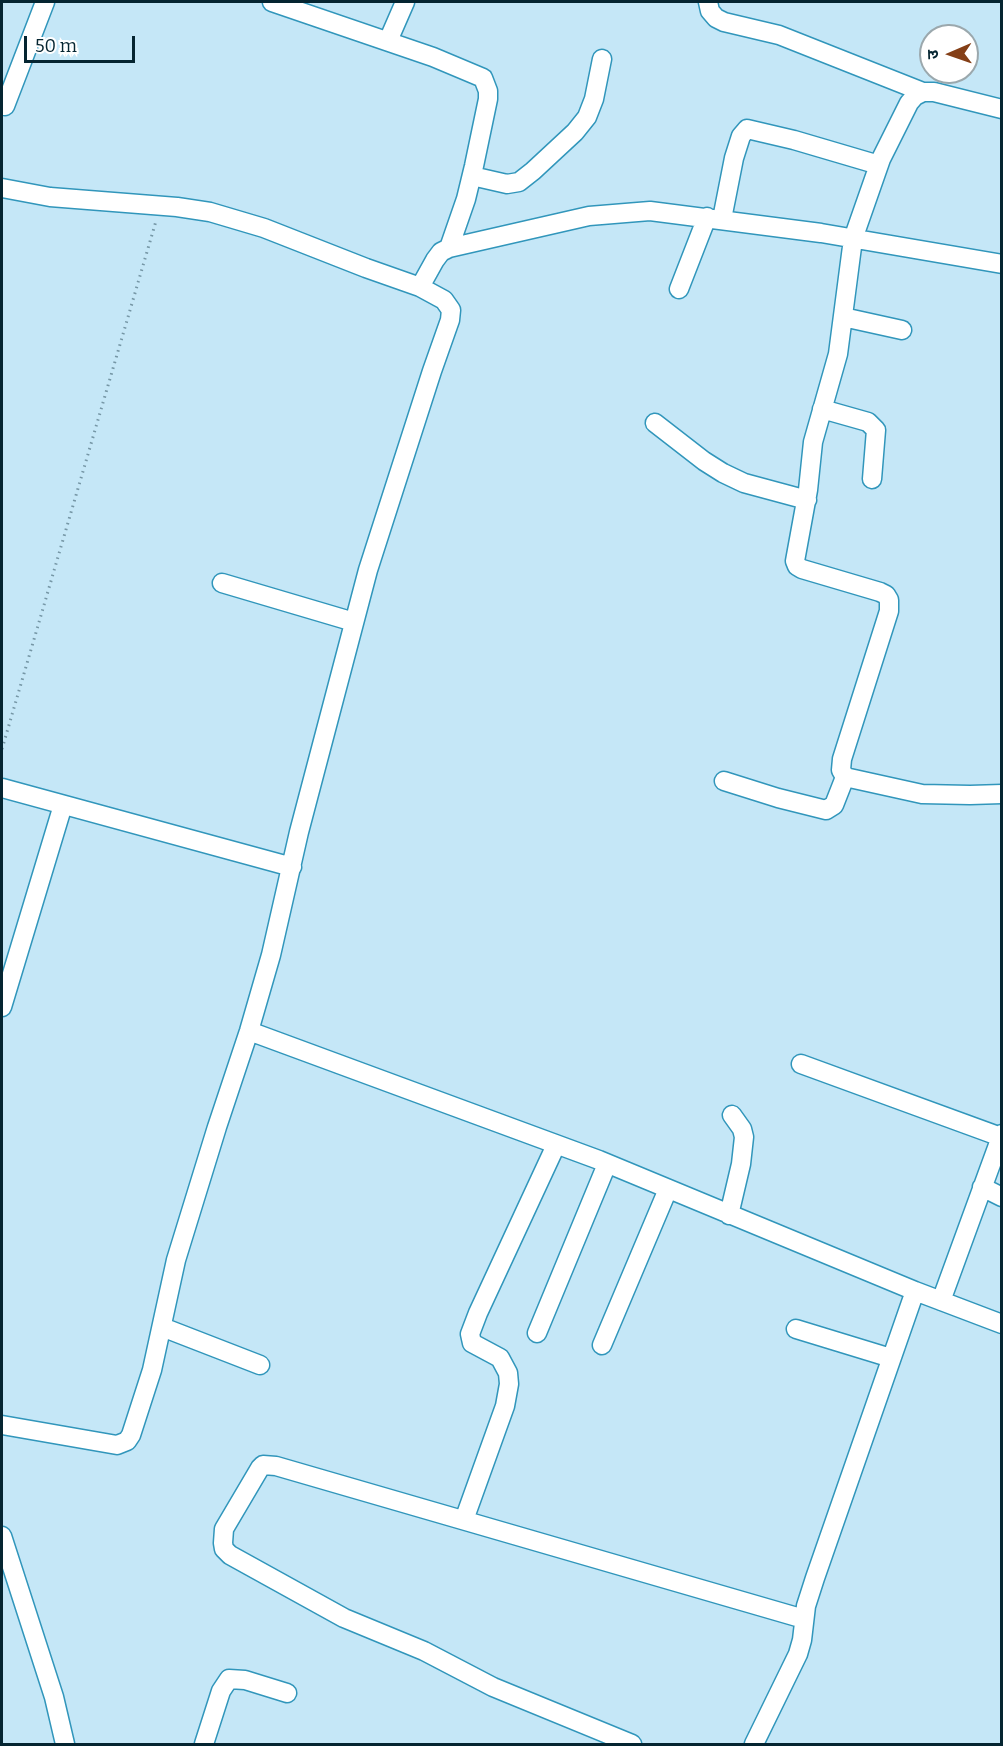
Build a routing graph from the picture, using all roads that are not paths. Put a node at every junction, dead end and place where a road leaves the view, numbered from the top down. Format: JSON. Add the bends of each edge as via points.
{"nodes":[{"id":1,"x":45,"y":2,"type":"edge"},
{"id":2,"x":272,"y":2,"type":"edge"},
{"id":3,"x":405,"y":2,"type":"edge"},
{"id":4,"x":708,"y":2,"type":"edge"},
{"id":5,"x":388,"y":41,"type":"junction"},
{"id":6,"x":602,"y":59,"type":"dead end"},
{"id":7,"x":922,"y":92,"type":"junction"},
{"id":8,"x":5,"y":105,"type":"dead end"},
{"id":9,"x":1002,"y":109,"type":"edge"},
{"id":10,"x":879,"y":165,"type":"junction"},
{"id":11,"x":472,"y":176,"type":"junction"},
{"id":12,"x":2,"y":188,"type":"edge"},
{"id":13,"x":714,"y":218,"type":"junction"},
{"id":14,"x":853,"y":239,"type":"junction"},
{"id":15,"x":449,"y":248,"type":"junction"},
{"id":16,"x":1002,"y":264,"type":"edge"},
{"id":17,"x":420,"y":286,"type":"junction"},
{"id":18,"x":679,"y":289,"type":"dead end"},
{"id":19,"x":843,"y":317,"type":"junction"},
{"id":20,"x":902,"y":330,"type":"dead end"},
{"id":21,"x":822,"y":409,"type":"junction"},
{"id":22,"x":655,"y":423,"type":"dead end"},
{"id":23,"x":872,"y":479,"type":"dead end"},
{"id":24,"x":807,"y":500,"type":"junction"},
{"id":25,"x":222,"y":583,"type":"dead end"},
{"id":26,"x":354,"y":621,"type":"junction"},
{"id":27,"x":845,"y":777,"type":"junction"},
{"id":28,"x":724,"y":781,"type":"dead end"},
{"id":29,"x":2,"y":788,"type":"edge"},
{"id":30,"x":1002,"y":794,"type":"edge"},
{"id":31,"x":63,"y":805,"type":"junction"},
{"id":32,"x":292,"y":867,"type":"junction"},
{"id":33,"x":2,"y":1007,"type":"edge"},
{"id":34,"x":249,"y":1031,"type":"junction"},
{"id":35,"x":801,"y":1064,"type":"dead end"},
{"id":36,"x":732,"y":1116,"type":"dead end"},
{"id":37,"x":1001,"y":1135,"type":"edge"},
{"id":38,"x":556,"y":1145,"type":"junction"},
{"id":39,"x":607,"y":1164,"type":"junction"},
{"id":40,"x":982,"y":1188,"type":"junction"},
{"id":41,"x":668,"y":1189,"type":"junction"},
{"id":42,"x":1002,"y":1197,"type":"edge"},
{"id":43,"x":729,"y":1215,"type":"junction"},
{"id":44,"x":915,"y":1291,"type":"junction"},
{"id":45,"x":941,"y":1301,"type":"junction"},
{"id":46,"x":1002,"y":1324,"type":"edge"},
{"id":47,"x":162,"y":1327,"type":"junction"},
{"id":48,"x":796,"y":1329,"type":"dead end"},
{"id":49,"x":537,"y":1333,"type":"dead end"},
{"id":50,"x":602,"y":1345,"type":"dead end"},
{"id":51,"x":891,"y":1358,"type":"junction"},
{"id":52,"x":260,"y":1365,"type":"dead end"},
{"id":53,"x":2,"y":1425,"type":"edge"},
{"id":54,"x":464,"y":1520,"type":"junction"},
{"id":55,"x":2,"y":1536,"type":"edge"},
{"id":56,"x":804,"y":1619,"type":"junction"},
{"id":57,"x":287,"y":1693,"type":"dead end"},
{"id":58,"x":65,"y":1744,"type":"edge"},
{"id":59,"x":204,"y":1744,"type":"edge"},
{"id":60,"x":632,"y":1744,"type":"edge"},
{"id":61,"x":754,"y":1744,"type":"edge"}],
"edges":[{"from":1,"to":8,"type":"street"},
{"from":2,"to":5,"type":"street"},
{"from":3,"to":5,"type":"street"},
{"from":4,"to":7,"type":"street","via":[[710,11],[724,22],[779,35]]},
{"from":5,"to":11,"type":"street","via":[[483,78],[488,99]]},
{"from":6,"to":11,"type":"street","via":[[587,117],[533,171],[514,184]]},
{"from":7,"to":9,"type":"street"},
{"from":7,"to":10,"type":"street","via":[[909,103]]},
{"from":10,"to":13,"type":"street","via":[[747,129],[741,136]]},
{"from":10,"to":14,"type":"street"},
{"from":11,"to":15,"type":"street"},
{"from":12,"to":17,"type":"street","via":[[50,197],[210,212]]},
{"from":13,"to":14,"type":"street"},
{"from":13,"to":15,"type":"street","via":[[650,211],[589,216]]},
{"from":13,"to":18,"type":"street"},
{"from":14,"to":16,"type":"street"},
{"from":14,"to":19,"type":"street"},
{"from":15,"to":17,"type":"street","via":[[441,252]]},
{"from":17,"to":26,"type":"street","via":[[448,304],[450,320]]},
{"from":19,"to":20,"type":"street"},
{"from":19,"to":21,"type":"street","via":[[838,354]]},
{"from":21,"to":23,"type":"street","via":[[868,422],[876,430]]},
{"from":21,"to":24,"type":"street","via":[[813,442]]},
{"from":22,"to":24,"type":"street","via":[[723,473],[744,483]]},
{"from":24,"to":27,"type":"street","via":[[797,566],[880,592],[890,605],[842,759]]},
{"from":25,"to":26,"type":"street"},
{"from":26,"to":32,"type":"street"},
{"from":27,"to":28,"type":"street","via":[[834,805],[826,810]]},
{"from":27,"to":30,"type":"street","via":[[922,794]]},
{"from":29,"to":31,"type":"street"},
{"from":31,"to":32,"type":"street"},
{"from":31,"to":33,"type":"street"},
{"from":32,"to":34,"type":"street"},
{"from":34,"to":38,"type":"street"},
{"from":34,"to":47,"type":"street","via":[[176,1260]]},
{"from":35,"to":37,"type":"street"},
{"from":36,"to":43,"type":"street","via":[[744,1137]]},
{"from":37,"to":40,"type":"street"},
{"from":38,"to":39,"type":"street"},
{"from":38,"to":54,"type":"street","via":[[470,1334],[472,1343],[500,1358],[509,1384],[505,1406]]},
{"from":39,"to":41,"type":"street"},
{"from":39,"to":49,"type":"street"},
{"from":40,"to":42,"type":"street"},
{"from":40,"to":45,"type":"street"},
{"from":41,"to":43,"type":"street"},
{"from":41,"to":50,"type":"street"},
{"from":43,"to":44,"type":"street"},
{"from":44,"to":45,"type":"street"},
{"from":44,"to":51,"type":"street"},
{"from":45,"to":46,"type":"street"},
{"from":47,"to":52,"type":"street"},
{"from":47,"to":53,"type":"street","via":[[135,1426],[127,1441],[117,1445]]},
{"from":48,"to":51,"type":"street"},
{"from":51,"to":56,"type":"street"},
{"from":54,"to":56,"type":"street"},
{"from":54,"to":60,"type":"street","via":[[263,1465],[224,1529],[223,1543],[230,1555],[344,1618],[424,1651],[493,1687]]},
{"from":55,"to":58,"type":"street","via":[[54,1697]]},
{"from":56,"to":61,"type":"street","via":[[798,1654]]},
{"from":57,"to":59,"type":"street","via":[[229,1679],[221,1691]]}]}
